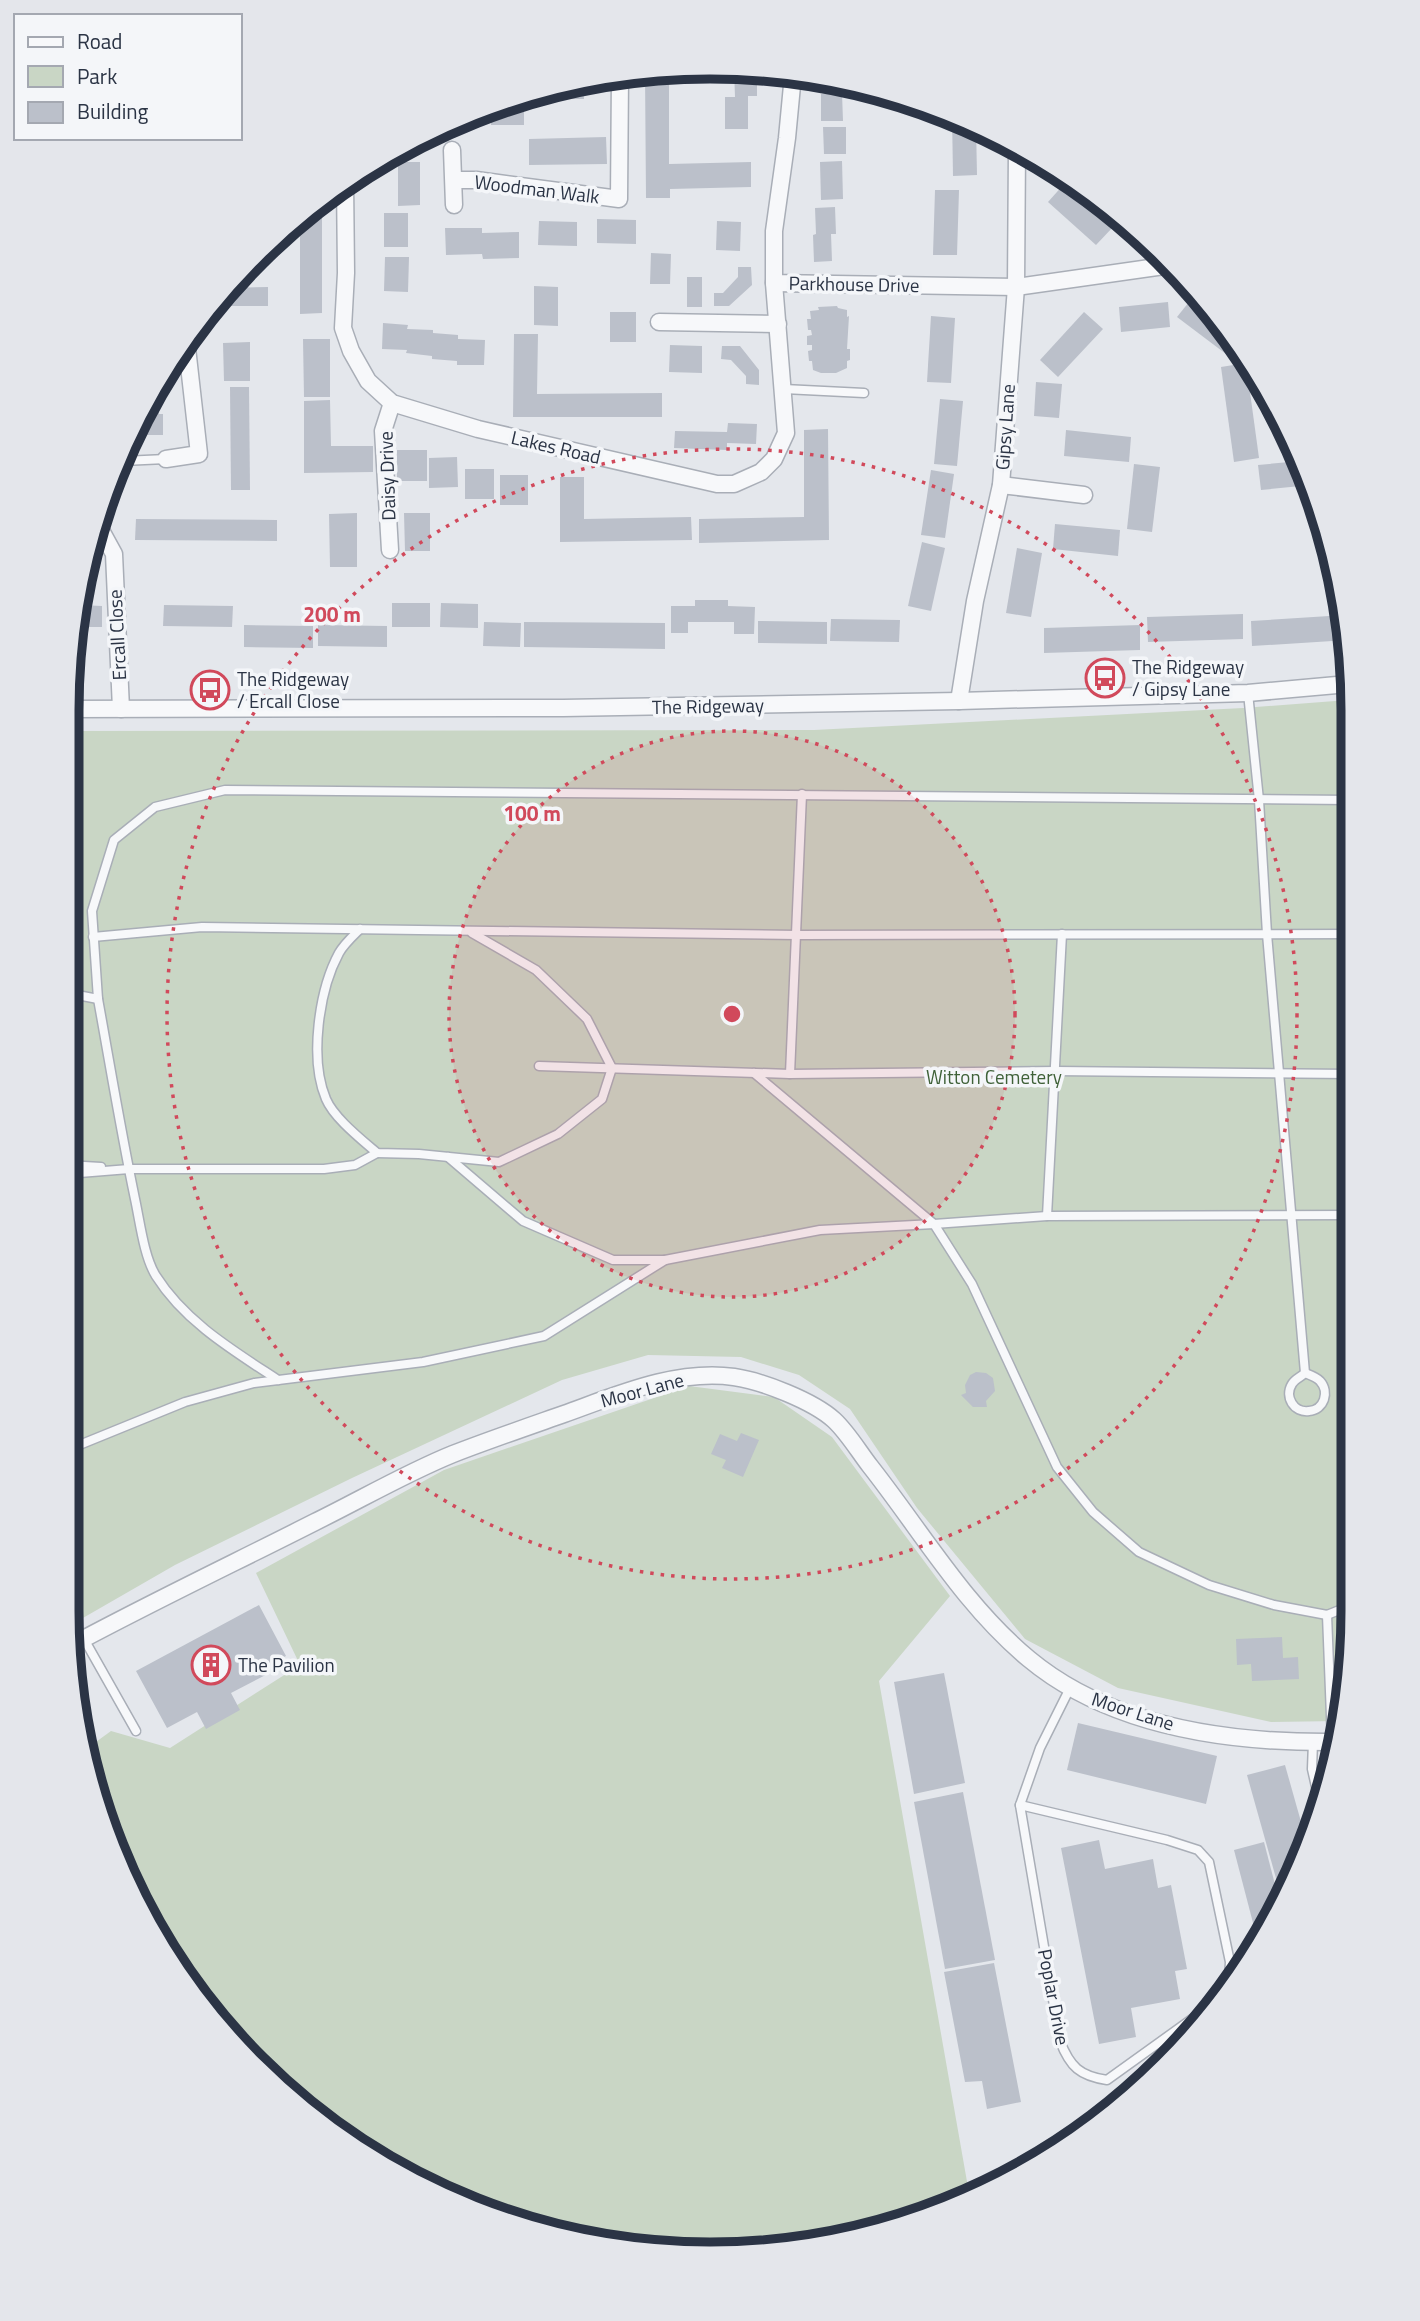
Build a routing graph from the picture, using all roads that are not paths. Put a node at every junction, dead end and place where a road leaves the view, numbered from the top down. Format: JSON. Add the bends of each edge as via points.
{"nodes":[{"id":1,"x":792,"y":84,"type":"edge"},
{"id":2,"x":620,"y":85,"type":"edge"},
{"id":3,"x":452,"y":150,"type":"dead end"},
{"id":4,"x":1017,"y":158,"type":"edge"},
{"id":5,"x":455,"y":180,"type":"junction"},
{"id":6,"x":345,"y":195,"type":"edge"},
{"id":7,"x":454,"y":205,"type":"dead end"},
{"id":8,"x":1159,"y":267,"type":"edge"},
{"id":9,"x":774,"y":283,"type":"junction"},
{"id":10,"x":1016,"y":287,"type":"junction"},
{"id":11,"x":659,"y":323,"type":"dead end"},
{"id":12,"x":778,"y":324,"type":"junction"},
{"id":13,"x":188,"y":355,"type":"edge"},
{"id":14,"x":784,"y":389,"type":"junction"},
{"id":15,"x":864,"y":393,"type":"dead end"},
{"id":16,"x":392,"y":403,"type":"junction"},
{"id":17,"x":166,"y":459,"type":"joint"},
{"id":18,"x":130,"y":461,"type":"edge"},
{"id":19,"x":1001,"y":485,"type":"junction"},
{"id":20,"x":1084,"y":495,"type":"dead end"},
{"id":21,"x":104,"y":535,"type":"edge"},
{"id":22,"x":390,"y":550,"type":"dead end"},
{"id":23,"x":1340,"y":685,"type":"edge"},
{"id":24,"x":1248,"y":693,"type":"junction"},
{"id":25,"x":959,"y":701,"type":"junction"},
{"id":26,"x":79,"y":709,"type":"edge"},
{"id":27,"x":121,"y":709,"type":"junction"},
{"id":28,"x":802,"y":794,"type":"junction"},
{"id":29,"x":1259,"y":800,"type":"junction"},
{"id":30,"x":1341,"y":800,"type":"edge"},
{"id":31,"x":360,"y":929,"type":"junction"},
{"id":32,"x":469,"y":931,"type":"junction"},
{"id":33,"x":1062,"y":934,"type":"junction"},
{"id":34,"x":1267,"y":934,"type":"junction"},
{"id":35,"x":1341,"y":934,"type":"edge"},
{"id":36,"x":797,"y":935,"type":"junction"},
{"id":37,"x":93,"y":937,"type":"junction"},
{"id":38,"x":79,"y":995,"type":"edge"},
{"id":39,"x":98,"y":999,"type":"junction"},
{"id":40,"x":539,"y":1066,"type":"dead end"},
{"id":41,"x":612,"y":1068,"type":"junction"},
{"id":42,"x":1056,"y":1071,"type":"junction"},
{"id":43,"x":754,"y":1073,"type":"junction"},
{"id":44,"x":790,"y":1074,"type":"junction"},
{"id":45,"x":1280,"y":1074,"type":"junction"},
{"id":46,"x":1341,"y":1074,"type":"edge"},
{"id":47,"x":377,"y":1153,"type":"junction"},
{"id":48,"x":448,"y":1157,"type":"junction"},
{"id":49,"x":79,"y":1165,"type":"edge"},
{"id":50,"x":129,"y":1169,"type":"junction"},
{"id":51,"x":79,"y":1173,"type":"edge"},
{"id":52,"x":1292,"y":1215,"type":"junction"},
{"id":53,"x":1341,"y":1215,"type":"edge"},
{"id":54,"x":1047,"y":1216,"type":"junction"},
{"id":55,"x":934,"y":1224,"type":"junction"},
{"id":56,"x":665,"y":1260,"type":"junction"},
{"id":57,"x":1305,"y":1373,"type":"junction"},
{"id":58,"x":278,"y":1380,"type":"junction"},
{"id":59,"x":79,"y":1445,"type":"edge"},
{"id":60,"x":1341,"y":1609,"type":"edge"},
{"id":61,"x":1327,"y":1615,"type":"junction"},
{"id":62,"x":80,"y":1641,"type":"edge"},
{"id":63,"x":80,"y":1645,"type":"edge"},
{"id":64,"x":1070,"y":1688,"type":"junction"},
{"id":65,"x":1332,"y":1717,"type":"edge"},
{"id":66,"x":136,"y":1731,"type":"dead end"},
{"id":67,"x":1313,"y":1742,"type":"junction"},
{"id":68,"x":1327,"y":1742,"type":"edge"},
{"id":69,"x":1316,"y":1787,"type":"edge"},
{"id":70,"x":1020,"y":1805,"type":"junction"},
{"id":71,"x":1230,"y":1970,"type":"edge"},
{"id":72,"x":1191,"y":2020,"type":"edge"}],
"edges":[{"from":1,"to":9,"type":"street","name":"Parkhouse Drive","via":[[774,232]]},
{"from":2,"to":5,"type":"street","name":"Woodman Walk","via":[[619,199]]},
{"from":3,"to":5,"type":"street","name":"Woodman Walk"},
{"from":4,"to":10,"type":"street","name":"Gipsy Lane"},
{"from":5,"to":7,"type":"street","name":"Woodman Walk"},
{"from":6,"to":16,"type":"street","name":"Lakes Road","via":[[343,328],[368,381]]},
{"from":8,"to":10,"type":"street","name":"Parkhouse Drive"},
{"from":9,"to":10,"type":"street","name":"Parkhouse Drive"},
{"from":9,"to":12,"type":"street","name":"Lakes Road"},
{"from":10,"to":19,"type":"street","name":"Gipsy Lane"},
{"from":11,"to":12,"type":"street"},
{"from":12,"to":14,"type":"street","name":"Lakes Road"},
{"from":13,"to":17,"type":"street","via":[[199,454]]},
{"from":14,"to":15,"type":"lane"},
{"from":14,"to":16,"type":"street","name":"Lakes Road","via":[[786,433],[774,459],[761,472],[734,484],[692,479],[478,429]]},
{"from":16,"to":22,"type":"street","name":"Daisy Drive","via":[[383,431]]},
{"from":17,"to":18,"type":"lane"},
{"from":19,"to":20,"type":"street"},
{"from":19,"to":25,"type":"street","name":"Gipsy Lane","via":[[975,600]]},
{"from":21,"to":27,"type":"street","name":"Ercall Close","via":[[114,554]]},
{"from":23,"to":24,"type":"street","name":"The Ridgeway"},
{"from":24,"to":25,"type":"street","name":"The Ridgeway"},
{"from":24,"to":29,"type":"lane"},
{"from":25,"to":27,"type":"street","name":"The Ridgeway"},
{"from":26,"to":27,"type":"street","name":"The Ridgeway"},
{"from":28,"to":29,"type":"lane"},
{"from":28,"to":36,"type":"lane"},
{"from":28,"to":37,"type":"lane","via":[[225,790],[155,807],[114,840],[92,911]]},
{"from":29,"to":30,"type":"lane"},
{"from":29,"to":34,"type":"lane"},
{"from":31,"to":32,"type":"lane"},
{"from":31,"to":37,"type":"lane","via":[[202,928]]},
{"from":31,"to":47,"type":"lane","via":[[340,952],[325,988],[317,1069],[326,1101]]},
{"from":32,"to":36,"type":"lane"},
{"from":32,"to":41,"type":"lane","via":[[536,970],[587,1019]]},
{"from":33,"to":34,"type":"lane"},
{"from":33,"to":36,"type":"lane"},
{"from":33,"to":42,"type":"lane"},
{"from":34,"to":35,"type":"lane"},
{"from":34,"to":45,"type":"lane"},
{"from":36,"to":44,"type":"lane"},
{"from":37,"to":39,"type":"lane"},
{"from":38,"to":39,"type":"lane"},
{"from":39,"to":50,"type":"lane"},
{"from":40,"to":41,"type":"lane"},
{"from":41,"to":43,"type":"lane"},
{"from":41,"to":48,"type":"lane","via":[[603,1100],[558,1134],[499,1162]]},
{"from":42,"to":44,"type":"lane"},
{"from":42,"to":45,"type":"lane"},
{"from":42,"to":54,"type":"lane"},
{"from":43,"to":44,"type":"lane"},
{"from":43,"to":55,"type":"lane"},
{"from":45,"to":46,"type":"lane"},
{"from":45,"to":52,"type":"lane"},
{"from":47,"to":48,"type":"lane"},
{"from":47,"to":50,"type":"lane","via":[[355,1165],[324,1169]]},
{"from":48,"to":56,"type":"lane","via":[[523,1221],[613,1260]]},
{"from":49,"to":50,"type":"lane"},
{"from":50,"to":51,"type":"lane"},
{"from":50,"to":58,"type":"lane","via":[[155,1274],[214,1337]]},
{"from":52,"to":53,"type":"lane"},
{"from":52,"to":54,"type":"lane"},
{"from":52,"to":57,"type":"lane"},
{"from":54,"to":55,"type":"lane"},
{"from":55,"to":56,"type":"lane","via":[[820,1230]]},
{"from":55,"to":61,"type":"lane","via":[[972,1284],[1057,1467],[1093,1512],[1139,1552],[1209,1585]]},
{"from":56,"to":58,"type":"lane","via":[[544,1336],[423,1362]]},
{"from":57,"to":57,"type":"lane","via":[[1325,1389],[1320,1406],[1310,1411],[1299,1409],[1289,1395],[1292,1384]]},
{"from":58,"to":59,"type":"lane","via":[[186,1402]]},
{"from":60,"to":61,"type":"lane"},
{"from":61,"to":65,"type":"lane"},
{"from":62,"to":64,"type":"street","name":"Moor Lane","via":[[450,1455],[677,1377],[732,1376],[767,1384],[833,1419],[991,1623],[1030,1660]]},
{"from":63,"to":66,"type":"lane"},
{"from":64,"to":67,"type":"street","name":"Moor Lane","via":[[1139,1716],[1212,1734]]},
{"from":64,"to":70,"type":"lane","name":"Poplar Drive","via":[[1040,1748]]},
{"from":67,"to":68,"type":"street","name":"Moor Lane"},
{"from":67,"to":69,"type":"lane"},
{"from":70,"to":71,"type":"lane","via":[[1198,1850],[1209,1862]]},
{"from":70,"to":72,"type":"lane","name":"Poplar Drive","via":[[1066,2057],[1089,2077],[1107,2080]]}]}
